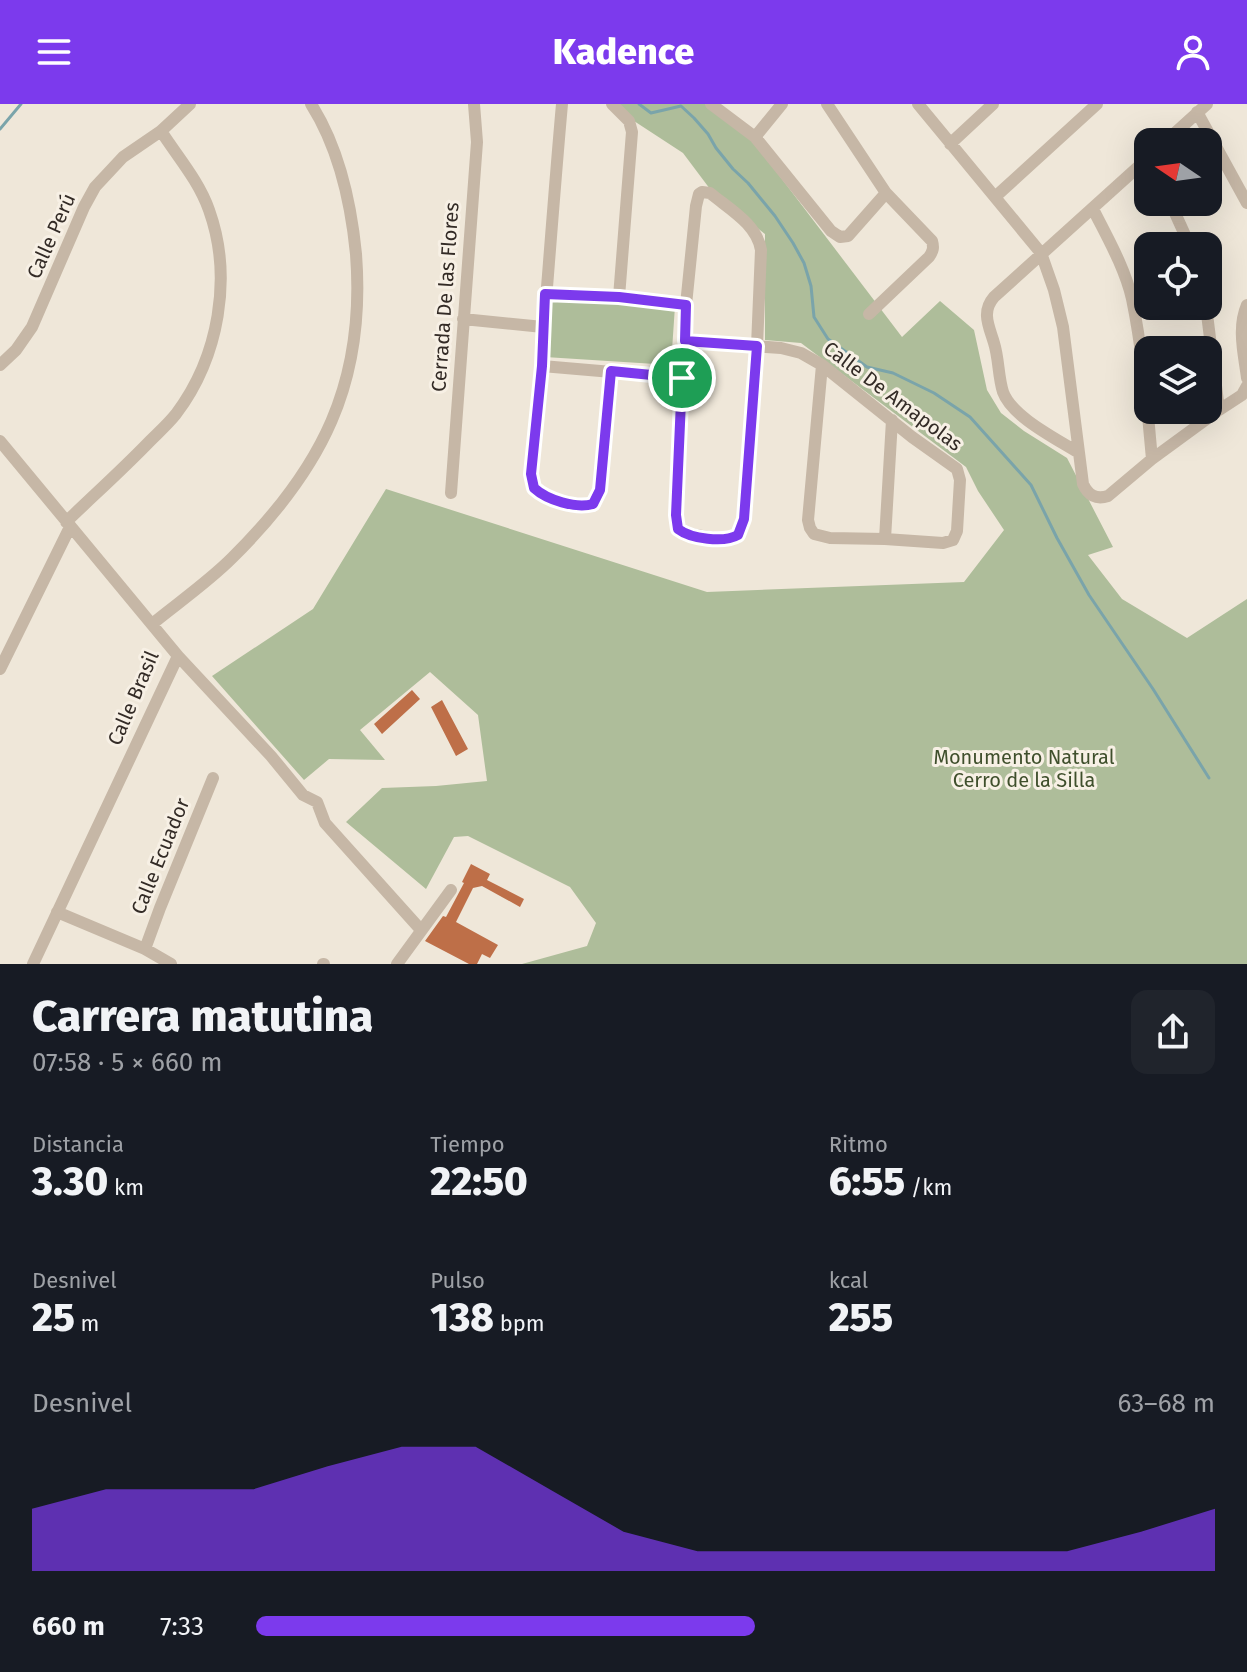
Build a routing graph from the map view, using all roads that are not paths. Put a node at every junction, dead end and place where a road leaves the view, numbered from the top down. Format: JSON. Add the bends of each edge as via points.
{"nodes":[{"id":1,"x":190,"y":104,"type":"edge"},
{"id":2,"x":311,"y":104,"type":"edge"},
{"id":3,"x":474,"y":104,"type":"edge"},
{"id":4,"x":562,"y":104,"type":"edge"},
{"id":5,"x":612,"y":104,"type":"edge"},
{"id":6,"x":711,"y":104,"type":"edge"},
{"id":7,"x":782,"y":104,"type":"edge"},
{"id":8,"x":827,"y":104,"type":"edge"},
{"id":9,"x":918,"y":104,"type":"edge"},
{"id":10,"x":993,"y":104,"type":"edge"},
{"id":11,"x":1097,"y":104,"type":"edge"},
{"id":12,"x":1202,"y":108,"type":"edge"},
{"id":13,"x":1180,"y":128,"type":"edge"},
{"id":14,"x":161,"y":131,"type":"junction"},
{"id":15,"x":755,"y":137,"type":"junction"},
{"id":16,"x":950,"y":144,"type":"junction"},
{"id":17,"x":1134,"y":171,"type":"edge"},
{"id":18,"x":886,"y":193,"type":"junction"},
{"id":19,"x":995,"y":197,"type":"junction"},
{"id":20,"x":1247,"y":203,"type":"edge"},
{"id":21,"x":1093,"y":209,"type":"junction"},
{"id":22,"x":1041,"y":253,"type":"junction"},
{"id":23,"x":545,"y":294,"type":"junction"},
{"id":24,"x":619,"y":297,"type":"junction"},
{"id":25,"x":686,"y":305,"type":"junction"},
{"id":26,"x":1247,"y":305,"type":"edge"},
{"id":27,"x":869,"y":314,"type":"dead end"},
{"id":28,"x":463,"y":319,"type":"junction"},
{"id":29,"x":543,"y":327,"type":"junction"},
{"id":30,"x":685,"y":341,"type":"junction"},
{"id":31,"x":757,"y":346,"type":"junction"},
{"id":32,"x":0,"y":365,"type":"edge"},
{"id":33,"x":822,"y":365,"type":"junction"},
{"id":34,"x":542,"y":366,"type":"junction"},
{"id":35,"x":611,"y":371,"type":"junction"},
{"id":36,"x":682,"y":378,"type":"junction"},
{"id":37,"x":1247,"y":378,"type":"edge"},
{"id":38,"x":1247,"y":386,"type":"edge"},
{"id":39,"x":1222,"y":408,"type":"edge"},
{"id":40,"x":892,"y":420,"type":"junction"},
{"id":41,"x":1200,"y":424,"type":"edge"},
{"id":42,"x":0,"y":441,"type":"edge"},
{"id":43,"x":1079,"y":453,"type":"junction"},
{"id":44,"x":1152,"y":459,"type":"junction"},
{"id":45,"x":451,"y":493,"type":"dead end"},
{"id":46,"x":68,"y":525,"type":"junction"},
{"id":47,"x":885,"y":539,"type":"junction"},
{"id":48,"x":152,"y":624,"type":"junction"},
{"id":49,"x":178,"y":656,"type":"junction"},
{"id":50,"x":0,"y":669,"type":"edge"},
{"id":51,"x":213,"y":778,"type":"dead end"},
{"id":52,"x":451,"y":890,"type":"dead end"},
{"id":53,"x":57,"y":912,"type":"junction"},
{"id":54,"x":421,"y":930,"type":"junction"},
{"id":55,"x":145,"y":949,"type":"junction"},
{"id":56,"x":33,"y":964,"type":"edge"},
{"id":57,"x":171,"y":964,"type":"edge"},
{"id":58,"x":397,"y":964,"type":"edge"}],
"edges":[{"from":1,"to":14,"type":"street","name":"Calle Perú"},
{"from":2,"to":48,"type":"street","via":[[336,158],[354,232],[356,321],[343,392],[314,458],[287,496],[230,559]]},
{"from":3,"to":28,"type":"street","name":"Cerrada De las Flores","via":[[477,142]]},
{"from":4,"to":23,"type":"street"},
{"from":5,"to":24,"type":"street","via":[[632,132]]},
{"from":6,"to":15,"type":"street"},
{"from":7,"to":15,"type":"street"},
{"from":8,"to":18,"type":"street"},
{"from":9,"to":16,"type":"street"},
{"from":10,"to":16,"type":"street"},
{"from":11,"to":19,"type":"street"},
{"from":12,"to":13,"type":"street"},
{"from":12,"to":20,"type":"street"},
{"from":14,"to":32,"type":"street","name":"Calle Perú","via":[[123,157],[95,187],[32,327]]},
{"from":14,"to":46,"type":"street","via":[[202,193],[214,228],[221,299],[212,340],[197,380],[175,415]]},
{"from":15,"to":18,"type":"street","via":[[840,237],[848,236]]},
{"from":16,"to":19,"type":"street"},
{"from":17,"to":21,"type":"street"},
{"from":18,"to":27,"type":"street","via":[[932,241],[933,250]]},
{"from":19,"to":22,"type":"street"},
{"from":21,"to":22,"type":"street"},
{"from":21,"to":44,"type":"street","via":[[1131,297]]},
{"from":22,"to":43,"type":"street","via":[[1063,327]]},
{"from":22,"to":43,"type":"street","via":[[989,303],[987,319],[1007,400]]},
{"from":23,"to":24,"type":"street"},
{"from":23,"to":29,"type":"street"},
{"from":24,"to":25,"type":"street"},
{"from":25,"to":30,"type":"street"},
{"from":25,"to":31,"type":"street","via":[[696,206],[699,194],[706,192],[754,229],[760,241]]},
{"from":26,"to":37,"type":"street","via":[[1241,335]]},
{"from":28,"to":29,"type":"street"},
{"from":28,"to":45,"type":"street","name":"Cerrada De las Flores"},
{"from":29,"to":34,"type":"street"},
{"from":30,"to":31,"type":"street","name":"Calle De Amapolas"},
{"from":30,"to":36,"type":"street"},
{"from":31,"to":33,"type":"street","name":"Calle De Amapolas","via":[[801,353]]},
{"from":31,"to":36,"type":"street","via":[[744,519],[738,535],[726,540],[678,529]]},
{"from":33,"to":40,"type":"street","name":"Calle De Amapolas"},
{"from":33,"to":47,"type":"street","via":[[810,528],[820,537]]},
{"from":34,"to":35,"type":"street"},
{"from":34,"to":35,"type":"street","via":[[532,482],[540,493],[578,506],[593,504],[600,490]]},
{"from":35,"to":36,"type":"street"},
{"from":38,"to":39,"type":"street"},
{"from":40,"to":47,"type":"street"},
{"from":40,"to":47,"type":"street","name":"Calle De Amapolas","via":[[957,469],[958,518],[953,540],[943,543]]},
{"from":41,"to":44,"type":"street"},
{"from":42,"to":46,"type":"street","name":"Calle Brasil"},
{"from":43,"to":44,"type":"street","via":[[1083,484],[1101,498]]},
{"from":46,"to":48,"type":"street","name":"Calle Brasil"},
{"from":46,"to":50,"type":"street"},
{"from":48,"to":49,"type":"street","name":"Calle Brasil"},
{"from":49,"to":53,"type":"street","name":"Calle Brasil"},
{"from":49,"to":54,"type":"street","via":[[303,795],[317,802],[325,823]]},
{"from":51,"to":55,"type":"street","name":"Calle Ecuador"},
{"from":52,"to":54,"type":"street"},
{"from":53,"to":55,"type":"street"},
{"from":53,"to":56,"type":"street","name":"Calle Brasil"},
{"from":54,"to":58,"type":"street"},
{"from":55,"to":57,"type":"street"}]}
